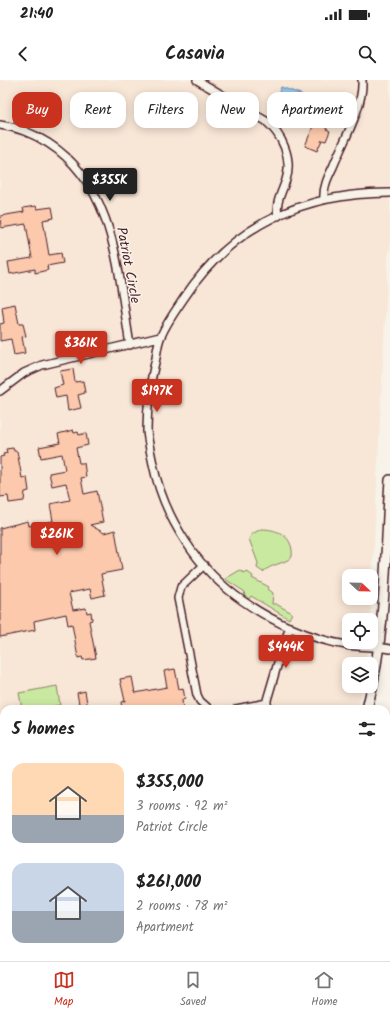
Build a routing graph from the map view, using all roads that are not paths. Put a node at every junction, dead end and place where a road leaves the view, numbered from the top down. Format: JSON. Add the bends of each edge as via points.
{"nodes":[{"id":1,"x":197,"y":80,"type":"edge"},
{"id":2,"x":362,"y":80,"type":"edge"},
{"id":3,"x":0,"y":125,"type":"edge"},
{"id":4,"x":390,"y":193,"type":"edge"},
{"id":5,"x":324,"y":199,"type":"junction"},
{"id":6,"x":278,"y":216,"type":"junction"},
{"id":7,"x":160,"y":337,"type":"junction"},
{"id":8,"x":130,"y":345,"type":"junction"},
{"id":9,"x":0,"y":391,"type":"edge"},
{"id":10,"x":390,"y":480,"type":"edge"},
{"id":11,"x":389,"y":499,"type":"edge"},
{"id":12,"x":204,"y":564,"type":"junction"},
{"id":13,"x":290,"y":627,"type":"junction"},
{"id":14,"x":342,"y":644,"type":"edge"},
{"id":15,"x":378,"y":646,"type":"joint"},
{"id":16,"x":377,"y":649,"type":"edge"},
{"id":17,"x":390,"y":649,"type":"edge"},
{"id":18,"x":204,"y":705,"type":"edge"},
{"id":19,"x":267,"y":705,"type":"edge"},
{"id":20,"x":368,"y":705,"type":"edge"}],
"edges":[{"from":1,"to":6,"type":"street","via":[[266,121],[282,139],[288,172],[276,208]]},
{"from":2,"to":5,"type":"street","via":[[359,103],[328,178],[323,192]]},
{"from":3,"to":8,"type":"street","name":"Patriot Circle","via":[[31,134],[56,148],[78,168],[92,187],[113,245]]},
{"from":4,"to":5,"type":"street","via":[[361,193]]},
{"from":5,"to":6,"type":"street"},
{"from":6,"to":7,"type":"street","via":[[249,230],[208,266],[190,289]]},
{"from":7,"to":8,"type":"street"},
{"from":7,"to":12,"type":"street","via":[[148,408],[149,440],[157,482],[164,501],[191,549]]},
{"from":8,"to":9,"type":"street","via":[[42,365],[24,373]]},
{"from":10,"to":11,"type":"main road"},
{"from":11,"to":15,"type":"main road"},
{"from":12,"to":13,"type":"street","via":[[216,580],[244,602]]},
{"from":12,"to":18,"type":"street","via":[[181,587],[178,598],[197,695]]},
{"from":13,"to":14,"type":"street"},
{"from":13,"to":19,"type":"street"},
{"from":15,"to":17,"type":"street"},
{"from":16,"to":20,"type":"main road"}]}
